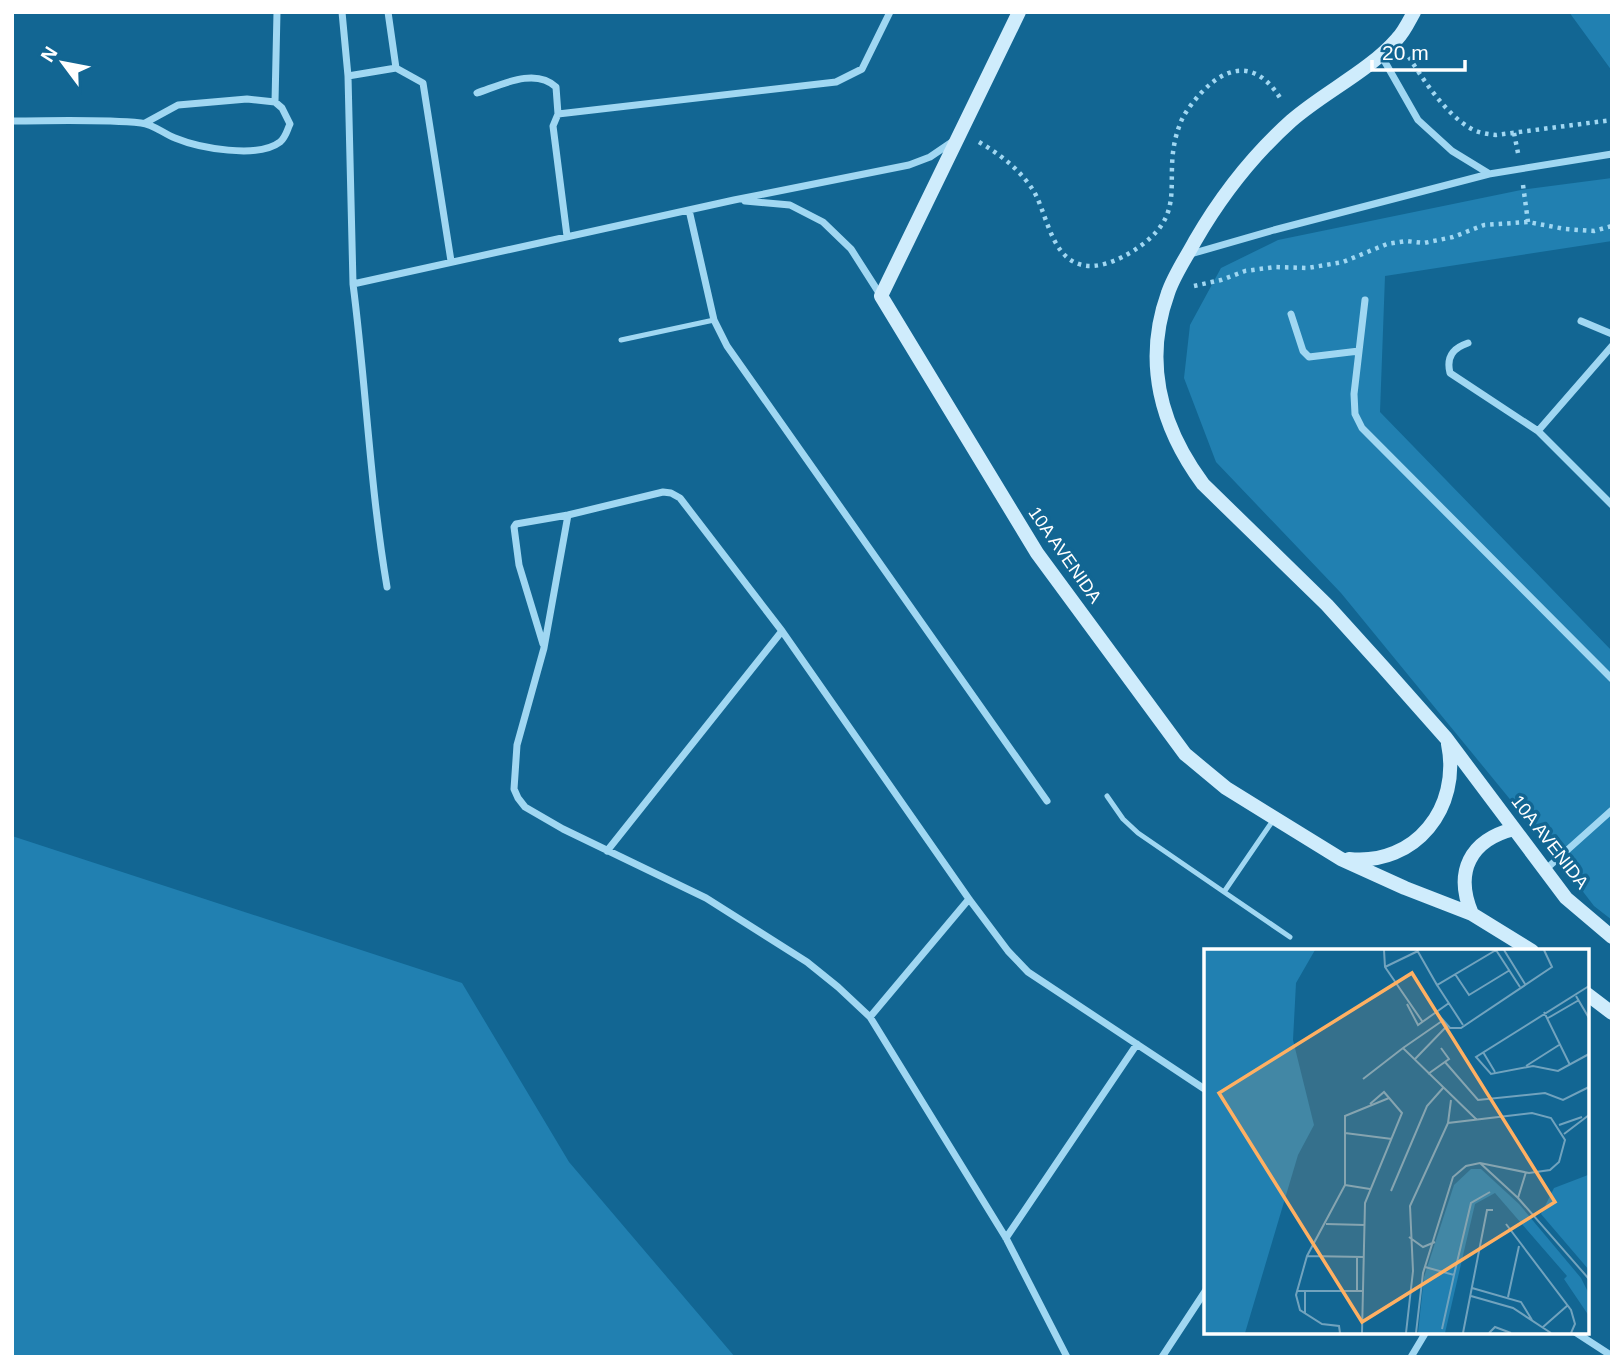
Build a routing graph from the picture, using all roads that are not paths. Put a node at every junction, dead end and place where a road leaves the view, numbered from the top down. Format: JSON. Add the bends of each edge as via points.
{"nodes":[{"id":1,"x":276,"y":12,"type":"edge"},
{"id":2,"x":342,"y":12,"type":"edge"},
{"id":3,"x":388,"y":12,"type":"edge"},
{"id":4,"x":890,"y":12,"type":"edge"},
{"id":5,"x":1019,"y":12,"type":"edge"},
{"id":6,"x":1414,"y":12,"type":"edge"},
{"id":7,"x":1381,"y":54,"type":"junction"},
{"id":8,"x":396,"y":68,"type":"junction"},
{"id":9,"x":348,"y":75,"type":"junction"},
{"id":10,"x":477,"y":93,"type":"dead end"},
{"id":11,"x":275,"y":102,"type":"junction"},
{"id":12,"x":558,"y":114,"type":"junction"},
{"id":13,"x":12,"y":121,"type":"edge"},
{"id":14,"x":145,"y":123,"type":"junction"},
{"id":15,"x":960,"y":135,"type":"junction"},
{"id":16,"x":1612,"y":154,"type":"edge"},
{"id":17,"x":1489,"y":174,"type":"junction"},
{"id":18,"x":734,"y":200,"type":"junction"},
{"id":19,"x":689,"y":210,"type":"junction"},
{"id":20,"x":567,"y":236,"type":"junction"},
{"id":21,"x":1187,"y":256,"type":"junction"},
{"id":22,"x":451,"y":261,"type":"junction"},
{"id":23,"x":353,"y":284,"type":"junction"},
{"id":24,"x":881,"y":296,"type":"junction"},
{"id":25,"x":1365,"y":300,"type":"dead end"},
{"id":26,"x":1291,"y":314,"type":"dead end"},
{"id":27,"x":714,"y":320,"type":"junction"},
{"id":28,"x":1581,"y":321,"type":"dead end"},
{"id":29,"x":1612,"y":334,"type":"edge"},
{"id":30,"x":621,"y":340,"type":"dead end"},
{"id":31,"x":1468,"y":343,"type":"dead end"},
{"id":32,"x":1612,"y":346,"type":"edge"},
{"id":33,"x":1359,"y":351,"type":"junction"},
{"id":34,"x":1538,"y":431,"type":"junction"},
{"id":35,"x":1612,"y":505,"type":"edge"},
{"id":36,"x":568,"y":515,"type":"junction"},
{"id":37,"x":387,"y":587,"type":"dead end"},
{"id":38,"x":782,"y":631,"type":"junction"},
{"id":39,"x":544,"y":648,"type":"junction"},
{"id":40,"x":1612,"y":679,"type":"edge"},
{"id":41,"x":1446,"y":738,"type":"junction"},
{"id":42,"x":1107,"y":796,"type":"dead end"},
{"id":43,"x":1046,"y":801,"type":"dead end"},
{"id":44,"x":1612,"y":810,"type":"edge"},
{"id":45,"x":1273,"y":819,"type":"junction"},
{"id":46,"x":1514,"y":829,"type":"junction"},
{"id":47,"x":607,"y":852,"type":"junction"},
{"id":48,"x":1341,"y":859,"type":"junction"},
{"id":49,"x":1544,"y":871,"type":"junction"},
{"id":50,"x":1224,"y":892,"type":"junction"},
{"id":51,"x":969,"y":899,"type":"junction"},
{"id":52,"x":1472,"y":914,"type":"junction"},
{"id":53,"x":1290,"y":936,"type":"dead end"},
{"id":54,"x":1612,"y":937,"type":"edge"},
{"id":55,"x":1529,"y":949,"type":"edge"},
{"id":56,"x":1589,"y":996,"type":"edge"},
{"id":57,"x":1612,"y":1013,"type":"edge"},
{"id":58,"x":870,"y":1017,"type":"junction"},
{"id":59,"x":1137,"y":1044,"type":"junction"},
{"id":60,"x":1204,"y":1089,"type":"edge"},
{"id":61,"x":1006,"y":1238,"type":"junction"},
{"id":62,"x":1204,"y":1293,"type":"edge"},
{"id":63,"x":1425,"y":1334,"type":"edge"},
{"id":64,"x":1578,"y":1334,"type":"edge"},
{"id":65,"x":1612,"y":1356,"type":"edge"},
{"id":66,"x":1067,"y":1357,"type":"edge"},
{"id":67,"x":1161,"y":1357,"type":"edge"},
{"id":68,"x":1411,"y":1357,"type":"edge"}],
"edges":[{"from":1,"to":11,"type":"street"},
{"from":2,"to":9,"type":"street"},
{"from":3,"to":8,"type":"street"},
{"from":4,"to":12,"type":"street","via":[[862,69],[836,82]]},
{"from":5,"to":15,"type":"street"},
{"from":6,"to":7,"type":"street","name":"10A AVENIDA","via":[[1398,39]]},
{"from":7,"to":17,"type":"street","via":[[1418,120],[1452,151]]},
{"from":7,"to":21,"type":"street","name":"10A AVENIDA","via":[[1293,119],[1237,177]]},
{"from":8,"to":9,"type":"street"},
{"from":8,"to":22,"type":"street","via":[[423,83]]},
{"from":9,"to":23,"type":"street"},
{"from":10,"to":12,"type":"street","via":[[538,76],[556,87]]},
{"from":11,"to":14,"type":"street","via":[[187,103]]},
{"from":11,"to":14,"type":"street","via":[[290,124],[278,144],[265,148],[196,146]]},
{"from":12,"to":20,"type":"street","via":[[553,126]]},
{"from":13,"to":14,"type":"street"},
{"from":15,"to":18,"type":"street","via":[[930,157],[909,165]]},
{"from":15,"to":24,"type":"street"},
{"from":16,"to":17,"type":"street"},
{"from":17,"to":21,"type":"street"},
{"from":18,"to":19,"type":"street"},
{"from":18,"to":24,"type":"street","via":[[790,205],[823,222],[851,249]]},
{"from":19,"to":20,"type":"street"},
{"from":19,"to":27,"type":"street"},
{"from":20,"to":22,"type":"street"},
{"from":21,"to":41,"type":"street","name":"10A AVENIDA","via":[[1168,292],[1158,340],[1159,388],[1165,414],[1187,462],[1203,484],[1327,605]]},
{"from":22,"to":23,"type":"street"},
{"from":23,"to":37,"type":"street","via":[[377,530]]},
{"from":24,"to":45,"type":"street","name":"10A AVENIDA","via":[[1037,552],[1185,754]]},
{"from":25,"to":33,"type":"street"},
{"from":26,"to":33,"type":"street","via":[[1303,351],[1309,356]]},
{"from":27,"to":30,"type":"lane"},
{"from":27,"to":43,"type":"street","via":[[745,373]]},
{"from":28,"to":29,"type":"street"},
{"from":31,"to":34,"type":"street","via":[[1452,352],[1450,373]]},
{"from":32,"to":34,"type":"street"},
{"from":33,"to":40,"type":"street","via":[[1353,394],[1362,428]]},
{"from":34,"to":35,"type":"street"},
{"from":36,"to":38,"type":"street","via":[[671,493],[680,498]]},
{"from":36,"to":39,"type":"street"},
{"from":36,"to":39,"type":"street","via":[[520,521],[514,527],[519,565]]},
{"from":38,"to":47,"type":"street"},
{"from":38,"to":51,"type":"street"},
{"from":39,"to":47,"type":"street","via":[[517,745],[514,789],[526,807]]},
{"from":41,"to":46,"type":"street","name":"10A AVENIDA"},
{"from":41,"to":48,"type":"street","via":[[1451,780],[1445,801],[1428,828],[1403,849],[1383,857]]},
{"from":42,"to":50,"type":"lane","via":[[1138,833]]},
{"from":44,"to":49,"type":"street"},
{"from":45,"to":48,"type":"street","name":"10A AVENIDA"},
{"from":45,"to":50,"type":"lane"},
{"from":46,"to":49,"type":"street","name":"10A AVENIDA"},
{"from":46,"to":52,"type":"street","via":[[1488,839],[1469,860],[1464,887]]},
{"from":47,"to":58,"type":"street","via":[[717,905],[807,962]]},
{"from":48,"to":52,"type":"street","name":"10A AVENIDA"},
{"from":49,"to":54,"type":"street","name":"10A AVENIDA","via":[[1566,898]]},
{"from":50,"to":53,"type":"lane"},
{"from":51,"to":58,"type":"street"},
{"from":51,"to":59,"type":"street","via":[[1028,972]]},
{"from":52,"to":55,"type":"street","name":"10A AVENIDA"},
{"from":56,"to":57,"type":"street"},
{"from":58,"to":61,"type":"street"},
{"from":59,"to":60,"type":"street"},
{"from":59,"to":61,"type":"street"},
{"from":61,"to":66,"type":"street"},
{"from":62,"to":67,"type":"street"},
{"from":63,"to":68,"type":"street"},
{"from":64,"to":65,"type":"street"}]}
